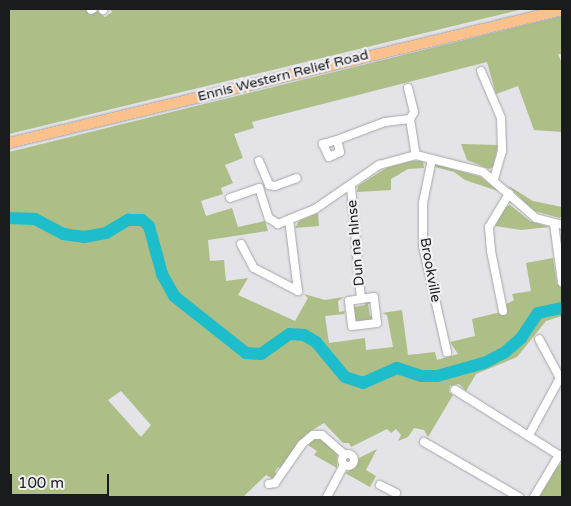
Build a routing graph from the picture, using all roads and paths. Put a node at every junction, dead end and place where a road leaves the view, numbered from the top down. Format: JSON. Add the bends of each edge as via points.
{"nodes":[{"id":1,"x":560,"y":9,"type":"edge"},
{"id":2,"x":481,"y":71,"type":"dead end"},
{"id":3,"x":408,"y":88,"type":"dead end"},
{"id":4,"x":410,"y":119,"type":"junction"},
{"id":5,"x":337,"y":140,"type":"dead end"},
{"id":6,"x":9,"y":143,"type":"edge"},
{"id":7,"x":416,"y":155,"type":"junction"},
{"id":8,"x":432,"y":158,"type":"junction"},
{"id":9,"x":259,"y":161,"type":"dead end"},
{"id":10,"x":297,"y":178,"type":"dead end"},
{"id":11,"x":494,"y":179,"type":"junction"},
{"id":12,"x":269,"y":185,"type":"junction"},
{"id":13,"x":350,"y":187,"type":"junction"},
{"id":14,"x":260,"y":188,"type":"junction"},
{"id":15,"x":509,"y":194,"type":"junction"},
{"id":16,"x":230,"y":198,"type":"dead end"},
{"id":17,"x":290,"y":220,"type":"junction"},
{"id":18,"x":554,"y":224,"type":"junction"},
{"id":19,"x":562,"y":225,"type":"edge"},
{"id":20,"x":240,"y":244,"type":"dead end"},
{"id":21,"x":562,"y":282,"type":"edge"},
{"id":22,"x":510,"y":297,"type":"dead end"},
{"id":23,"x":361,"y":299,"type":"junction"},
{"id":24,"x":501,"y":299,"type":"junction"},
{"id":25,"x":503,"y":311,"type":"dead end"},
{"id":26,"x":539,"y":339,"type":"dead end"},
{"id":27,"x":447,"y":352,"type":"dead end"},
{"id":28,"x":455,"y":390,"type":"dead end"},
{"id":29,"x":529,"y":435,"type":"junction"},
{"id":30,"x":424,"y":442,"type":"dead end"},
{"id":31,"x":344,"y":454,"type":"junction"},
{"id":32,"x":561,"y":456,"type":"edge"},
{"id":33,"x":344,"y":465,"type":"junction"},
{"id":34,"x":270,"y":484,"type":"dead end"},
{"id":35,"x":380,"y":485,"type":"dead end"},
{"id":36,"x":394,"y":495,"type":"edge"},
{"id":37,"x":327,"y":497,"type":"edge"},
{"id":38,"x":404,"y":497,"type":"edge"},
{"id":39,"x":519,"y":497,"type":"edge"},
{"id":40,"x":534,"y":497,"type":"edge"}],
"edges":[{"from":1,"to":6,"type":"main road","name":"Ennis Western Relief Road"},
{"from":2,"to":11,"type":"street","via":[[501,123],[502,151]]},
{"from":3,"to":4,"type":"street","via":[[414,112]]},
{"from":4,"to":5,"type":"street","via":[[385,122]]},
{"from":4,"to":7,"type":"street"},
{"from":7,"to":8,"type":"street","name":"Dun na hInse"},
{"from":7,"to":13,"type":"street","name":"Dun na hInse","via":[[380,165]]},
{"from":8,"to":11,"type":"street","name":"Dun na hInse","via":[[472,168]]},
{"from":8,"to":27,"type":"street","name":"Brookville","via":[[423,203],[424,246]]},
{"from":9,"to":12,"type":"street"},
{"from":10,"to":12,"type":"street"},
{"from":11,"to":15,"type":"street"},
{"from":12,"to":14,"type":"street"},
{"from":13,"to":17,"type":"street","name":"Dun na hInse"},
{"from":13,"to":23,"type":"street","name":"Dun na hInse"},
{"from":14,"to":16,"type":"street"},
{"from":14,"to":17,"type":"street","via":[[273,223]]},
{"from":15,"to":18,"type":"street","via":[[536,218]]},
{"from":15,"to":24,"type":"street","via":[[489,226]]},
{"from":17,"to":20,"type":"street","via":[[298,291],[254,268]]},
{"from":18,"to":19,"type":"street"},
{"from":18,"to":21,"type":"street"},
{"from":22,"to":24,"type":"street"},
{"from":23,"to":23,"type":"street","name":"Dun na hInse","via":[[374,297],[377,322],[352,326],[349,301]]},
{"from":24,"to":25,"type":"street"},
{"from":26,"to":29,"type":"street","via":[[560,378]]},
{"from":28,"to":29,"type":"street"},
{"from":29,"to":32,"type":"street"},
{"from":30,"to":39,"type":"street"},
{"from":31,"to":33,"type":"street","via":[[341,461]]},
{"from":31,"to":33,"type":"street","via":[[351,454],[354,460],[351,466]]},
{"from":31,"to":34,"type":"street","via":[[322,435],[313,435],[302,444],[275,483]]},
{"from":32,"to":40,"type":"street"},
{"from":33,"to":37,"type":"street"},
{"from":35,"to":36,"type":"street"},
{"from":36,"to":38,"type":"street"}]}
